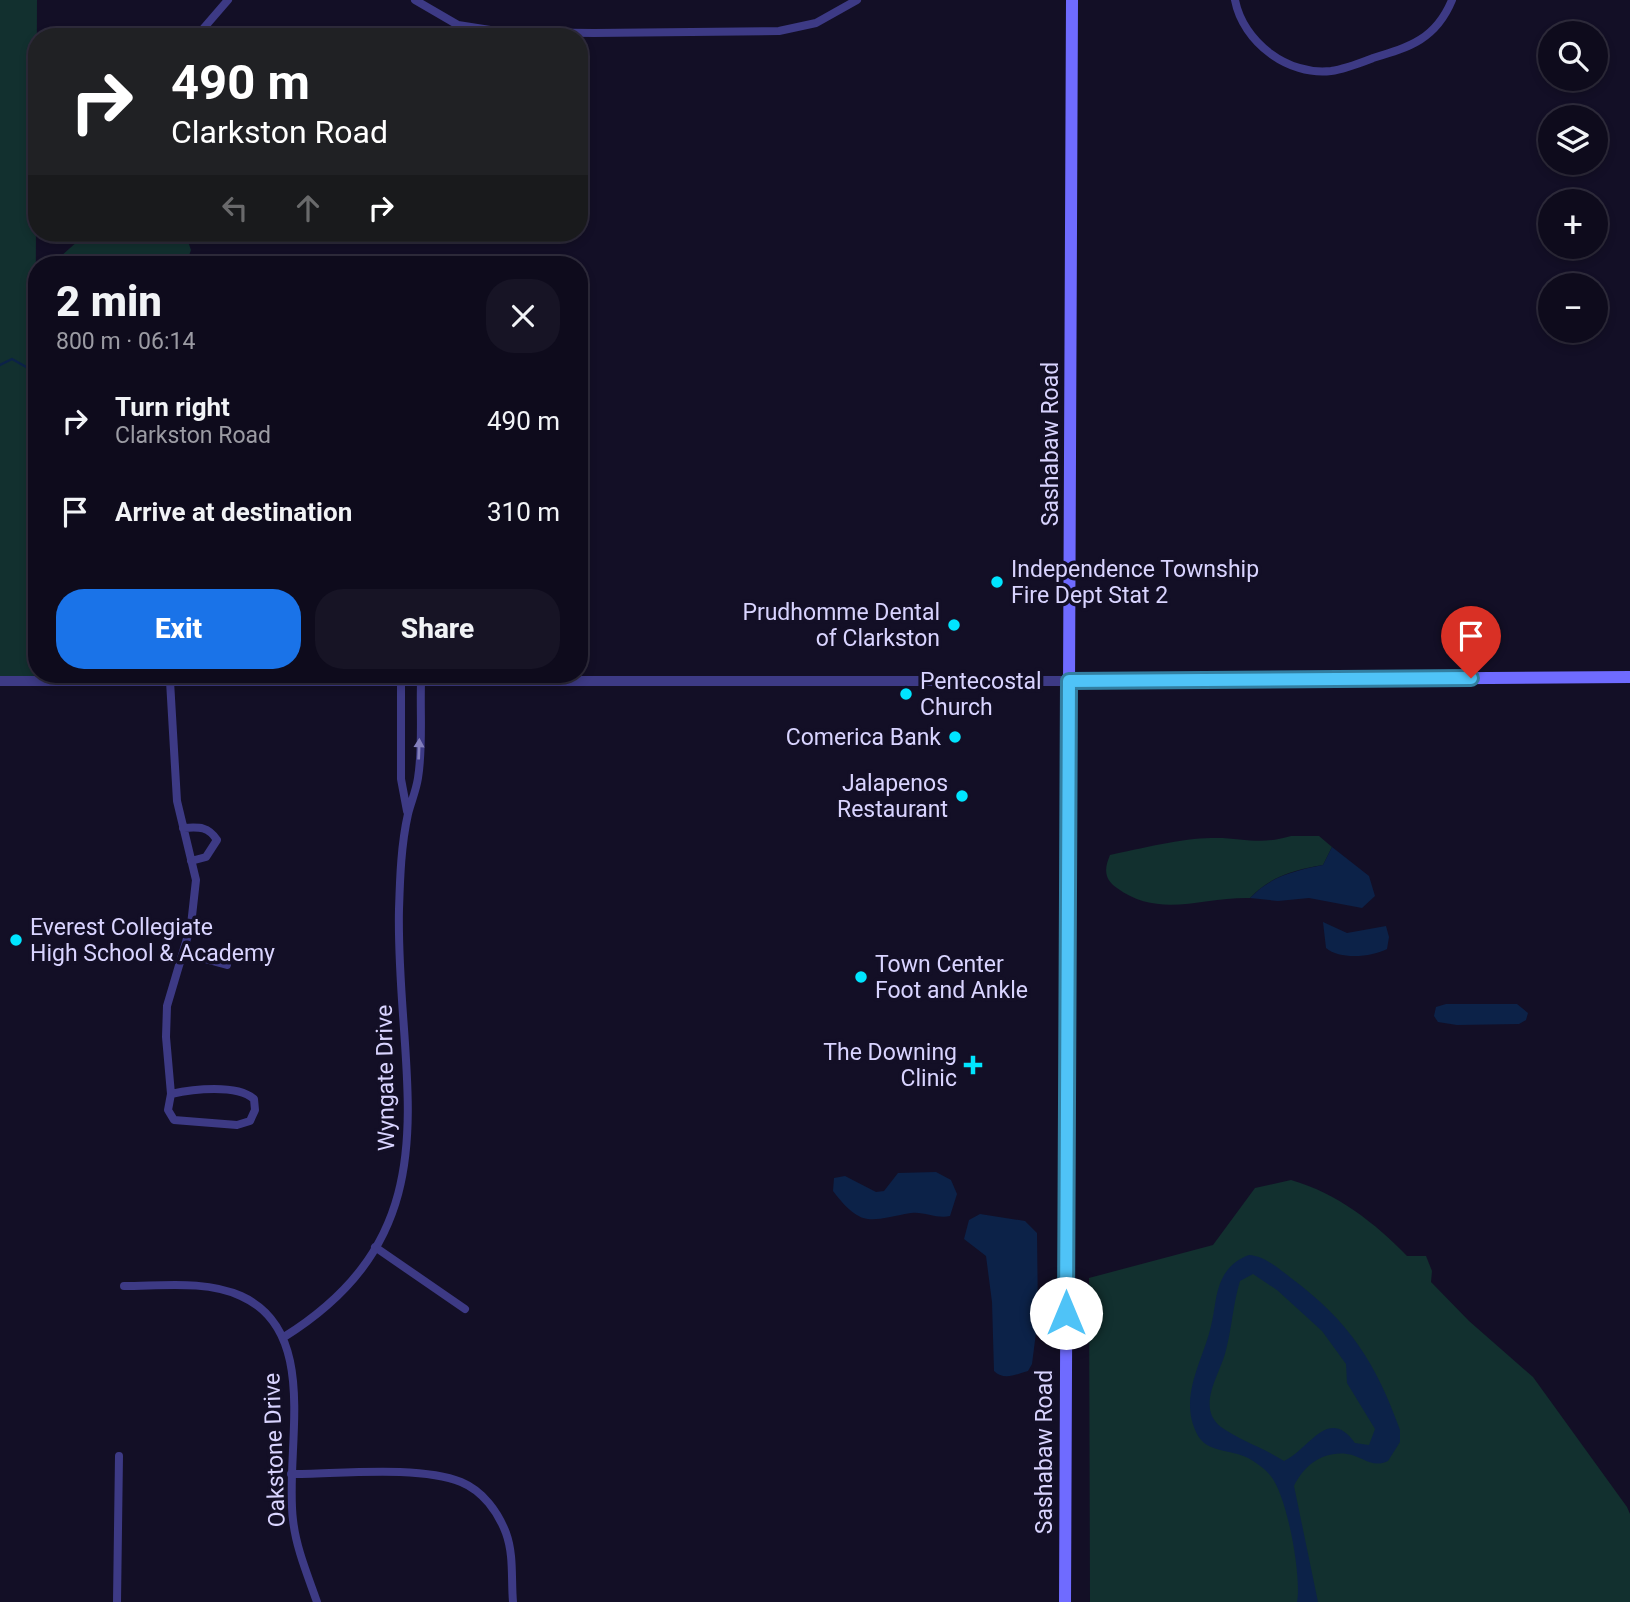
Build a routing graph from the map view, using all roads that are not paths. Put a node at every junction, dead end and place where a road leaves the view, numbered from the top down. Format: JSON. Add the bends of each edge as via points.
{"nodes":[{"id":1,"x":228,"y":0,"type":"edge"},
{"id":2,"x":415,"y":0,"type":"edge"},
{"id":3,"x":857,"y":0,"type":"edge"},
{"id":4,"x":1072,"y":0,"type":"edge"},
{"id":5,"x":1235,"y":0,"type":"edge"},
{"id":6,"x":1452,"y":0,"type":"edge"},
{"id":7,"x":204,"y":28,"type":"edge"},
{"id":8,"x":477,"y":28,"type":"edge"},
{"id":9,"x":588,"y":33,"type":"edge"},
{"id":10,"x":1630,"y":677,"type":"edge"},
{"id":11,"x":0,"y":681,"type":"edge"},
{"id":12,"x":28,"y":681,"type":"edge"},
{"id":13,"x":1069,"y":681,"type":"junction"},
{"id":14,"x":588,"y":682,"type":"edge"},
{"id":15,"x":170,"y":683,"type":"edge"},
{"id":16,"x":401,"y":683,"type":"edge"},
{"id":17,"x":421,"y":683,"type":"edge"},
{"id":18,"x":408,"y":814,"type":"junction"},
{"id":19,"x":183,"y":828,"type":"junction"},
{"id":20,"x":191,"y":861,"type":"junction"},
{"id":21,"x":183,"y":953,"type":"junction"},
{"id":22,"x":227,"y":965,"type":"dead end"},
{"id":23,"x":171,"y":1094,"type":"junction"},
{"id":24,"x":375,"y":1247,"type":"junction"},
{"id":25,"x":124,"y":1286,"type":"dead end"},
{"id":26,"x":465,"y":1309,"type":"dead end"},
{"id":27,"x":284,"y":1337,"type":"junction"},
{"id":28,"x":120,"y":1456,"type":"dead end"},
{"id":29,"x":291,"y":1474,"type":"junction"},
{"id":30,"x":117,"y":1602,"type":"edge"},
{"id":31,"x":317,"y":1602,"type":"edge"},
{"id":32,"x":513,"y":1602,"type":"edge"},
{"id":33,"x":1065,"y":1602,"type":"edge"}],
"edges":[{"from":1,"to":7,"type":"street"},
{"from":2,"to":8,"type":"street","via":[[458,25]]},
{"from":3,"to":9,"type":"street","via":[[816,23],[779,31]]},
{"from":4,"to":13,"type":"main road","name":"Sashabaw Road"},
{"from":5,"to":6,"type":"street","via":[[1253,38],[1277,59],[1309,70],[1331,71],[1415,45],[1440,22]]},
{"from":10,"to":13,"type":"main road"},
{"from":11,"to":12,"type":"street"},
{"from":13,"to":14,"type":"street"},
{"from":13,"to":33,"type":"main road","name":"Sashabaw Road"},
{"from":15,"to":19,"type":"street","via":[[176,789]]},
{"from":16,"to":18,"type":"street","name":"Wyngate Drive","via":[[401,779]]},
{"from":18,"to":17,"type":"street","name":"Wyngate Drive","one_way":true,"via":[[418,779]]},
{"from":18,"to":24,"type":"street","name":"Wyngate Drive","via":[[399,918],[409,1144],[398,1196]]},
{"from":19,"to":20,"type":"street"},
{"from":19,"to":20,"type":"street","via":[[202,827],[217,840],[206,857]]},
{"from":20,"to":21,"type":"street","via":[[196,880]]},
{"from":21,"to":22,"type":"street"},
{"from":21,"to":23,"type":"street","via":[[167,1006]]},
{"from":23,"to":23,"type":"street","via":[[168,1110],[174,1120],[237,1125],[250,1121],[255,1110],[254,1099],[246,1092],[187,1090]]},
{"from":24,"to":26,"type":"street"},
{"from":24,"to":27,"type":"street","name":"Wyngate Drive","via":[[329,1307]]},
{"from":25,"to":27,"type":"street","via":[[202,1287],[230,1293],[254,1304]]},
{"from":27,"to":29,"type":"street","name":"Oakstone Drive","via":[[293,1384]]},
{"from":28,"to":30,"type":"street"},
{"from":29,"to":31,"type":"street","name":"Oakstone Drive","via":[[293,1522]]},
{"from":29,"to":32,"type":"street","via":[[425,1474],[462,1483],[489,1502],[506,1533]]}]}
